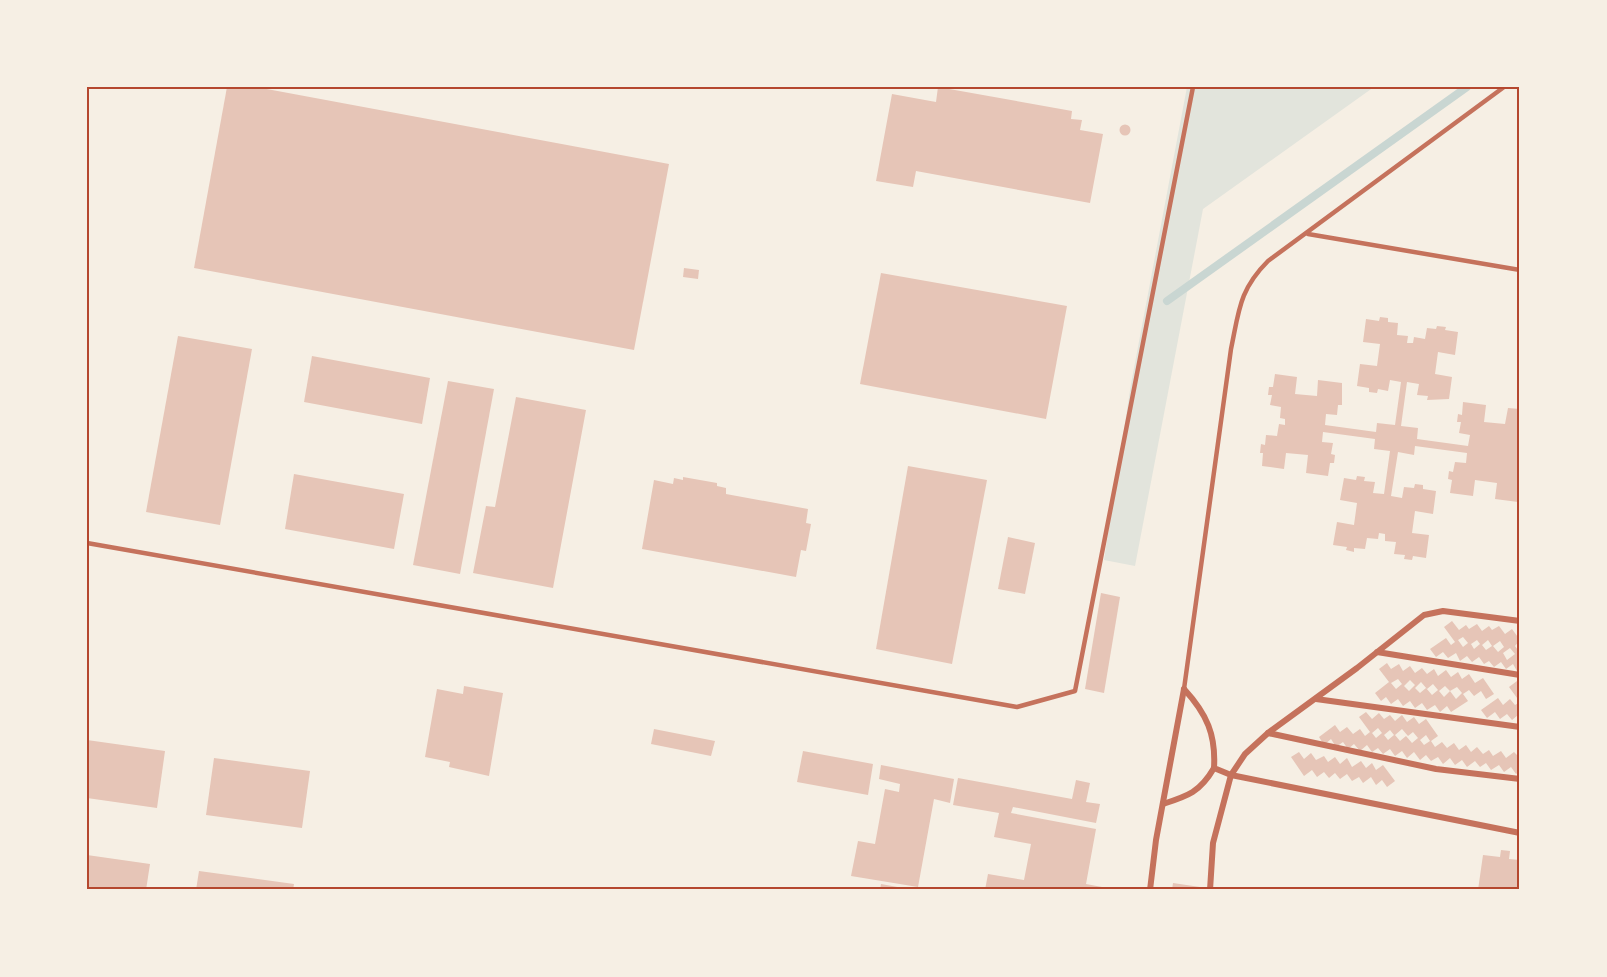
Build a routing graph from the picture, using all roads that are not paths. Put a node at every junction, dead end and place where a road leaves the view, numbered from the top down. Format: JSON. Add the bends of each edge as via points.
{"nodes":[{"id":1,"x":1193,"y":87,"type":"edge"},
{"id":2,"x":1504,"y":87,"type":"edge"},
{"id":3,"x":1308,"y":234,"type":"junction"},
{"id":4,"x":1520,"y":270,"type":"edge"},
{"id":5,"x":87,"y":543,"type":"edge"},
{"id":6,"x":1520,"y":621,"type":"edge"},
{"id":7,"x":1377,"y":652,"type":"junction"},
{"id":8,"x":1520,"y":675,"type":"edge"},
{"id":9,"x":1184,"y":689,"type":"junction"},
{"id":10,"x":1316,"y":699,"type":"junction"},
{"id":11,"x":1520,"y":727,"type":"edge"},
{"id":12,"x":1268,"y":733,"type":"junction"},
{"id":13,"x":1214,"y":768,"type":"junction"},
{"id":14,"x":1231,"y":775,"type":"junction"},
{"id":15,"x":1520,"y":779,"type":"edge"},
{"id":16,"x":1163,"y":804,"type":"junction"},
{"id":17,"x":1520,"y":833,"type":"edge"},
{"id":18,"x":1150,"y":890,"type":"edge"},
{"id":19,"x":1210,"y":890,"type":"edge"}],
"edges":[{"from":1,"to":5,"type":"lane","via":[[1075,691],[1017,707]]},
{"from":2,"to":3,"type":"lane"},
{"from":3,"to":4,"type":"lane"},
{"from":3,"to":9,"type":"lane","via":[[1268,261],[1251,278],[1243,294],[1229,361]]},
{"from":6,"to":7,"type":"street","via":[[1433,611],[1415,620]]},
{"from":7,"to":8,"type":"street"},
{"from":7,"to":10,"type":"street"},
{"from":9,"to":13,"type":"street","via":[[1209,722],[1216,746]]},
{"from":9,"to":16,"type":"street"},
{"from":10,"to":11,"type":"street"},
{"from":10,"to":12,"type":"street"},
{"from":12,"to":14,"type":"street","via":[[1245,754]]},
{"from":12,"to":15,"type":"street","via":[[1436,769]]},
{"from":13,"to":14,"type":"street"},
{"from":13,"to":16,"type":"street","via":[[1204,785]]},
{"from":14,"to":17,"type":"street"},
{"from":14,"to":19,"type":"street","via":[[1213,843]]},
{"from":16,"to":18,"type":"street"}]}
